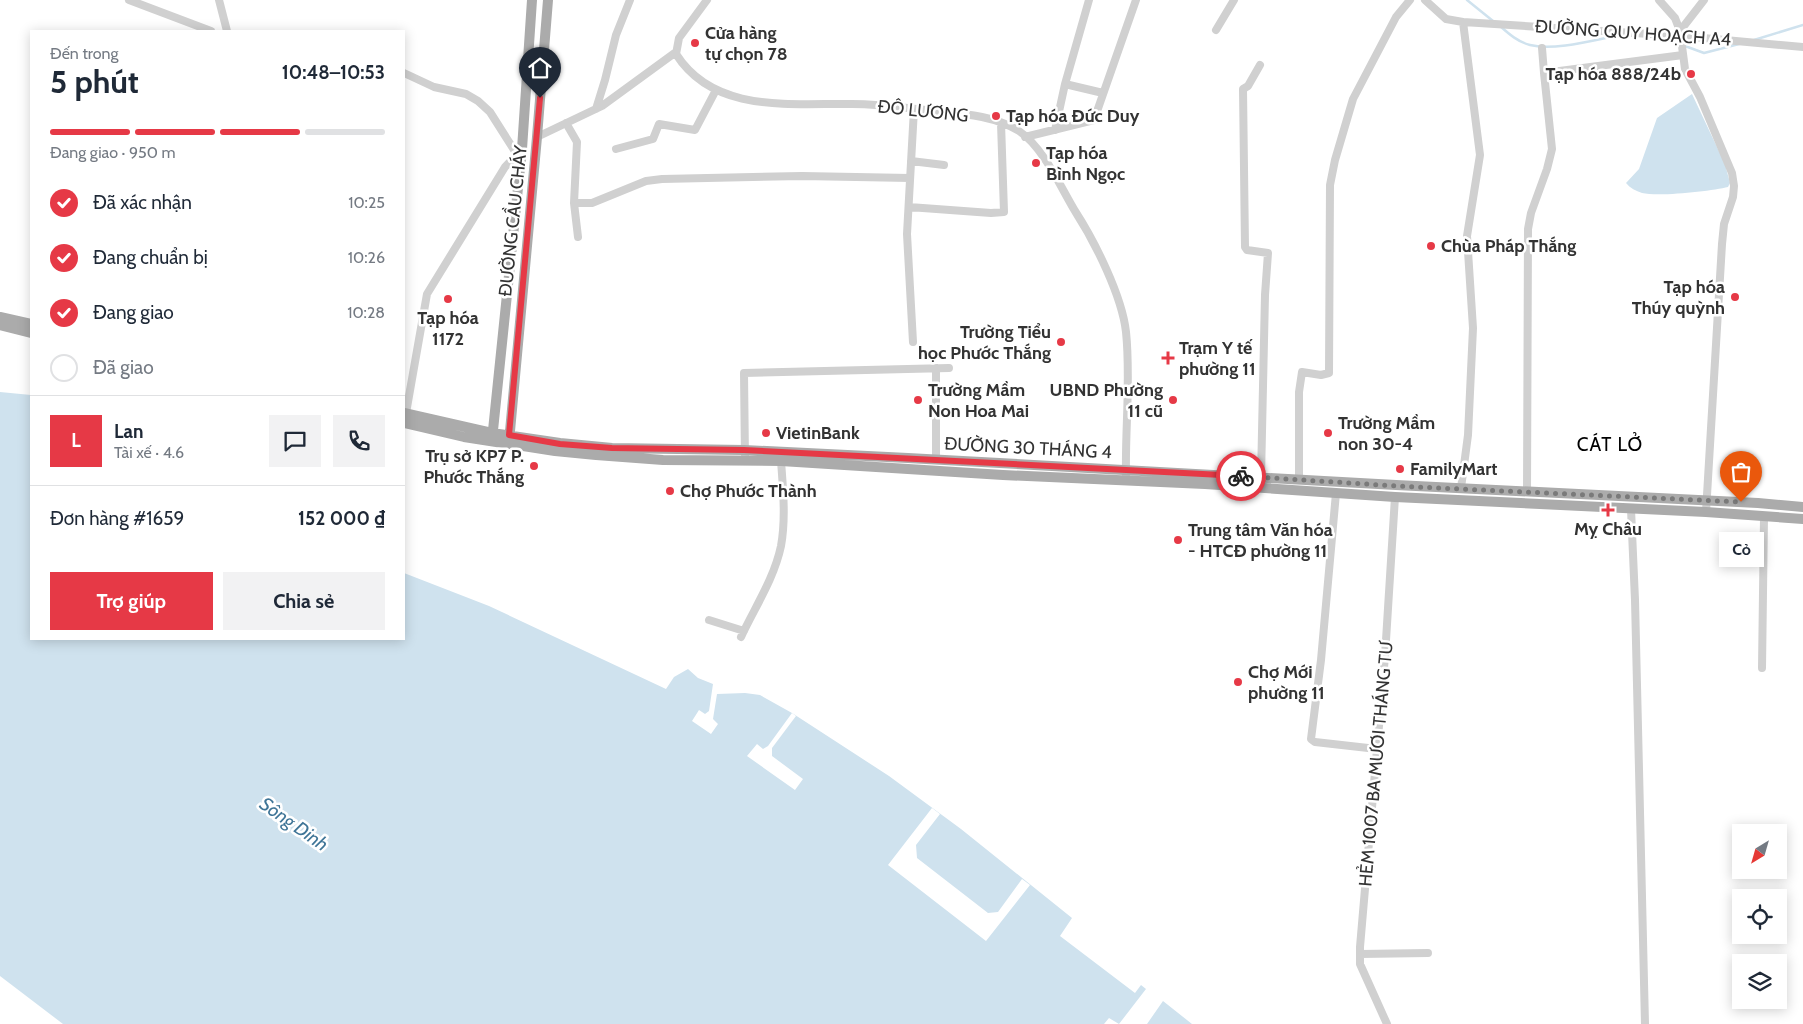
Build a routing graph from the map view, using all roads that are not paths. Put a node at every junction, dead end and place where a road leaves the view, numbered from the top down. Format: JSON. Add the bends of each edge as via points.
{"nodes":[{"id":1,"x":129,"y":0,"type":"edge"},
{"id":2,"x":219,"y":0,"type":"edge"},
{"id":3,"x":532,"y":0,"type":"edge"},
{"id":4,"x":548,"y":0,"type":"edge"},
{"id":5,"x":630,"y":0,"type":"edge"},
{"id":6,"x":707,"y":0,"type":"edge"},
{"id":7,"x":1088,"y":0,"type":"edge"},
{"id":8,"x":1136,"y":0,"type":"edge"},
{"id":9,"x":1234,"y":0,"type":"edge"},
{"id":10,"x":1410,"y":0,"type":"edge"},
{"id":11,"x":1425,"y":0,"type":"edge"},
{"id":12,"x":1660,"y":0,"type":"edge"},
{"id":13,"x":1704,"y":0,"type":"edge"},
{"id":14,"x":1462,"y":22,"type":"junction"},
{"id":15,"x":208,"y":30,"type":"edge"},
{"id":16,"x":227,"y":30,"type":"edge"},
{"id":17,"x":1216,"y":30,"type":"dead end"},
{"id":18,"x":1681,"y":33,"type":"junction"},
{"id":19,"x":1803,"y":47,"type":"edge"},
{"id":20,"x":1542,"y":48,"type":"dead end"},
{"id":21,"x":676,"y":52,"type":"junction"},
{"id":22,"x":1683,"y":55,"type":"junction"},
{"id":23,"x":528,"y":59,"type":"junction"},
{"id":24,"x":543,"y":60,"type":"junction"},
{"id":25,"x":1260,"y":66,"type":"dead end"},
{"id":26,"x":405,"y":73,"type":"edge"},
{"id":27,"x":1544,"y":73,"type":"junction"},
{"id":28,"x":1065,"y":84,"type":"junction"},
{"id":29,"x":716,"y":90,"type":"junction"},
{"id":30,"x":1103,"y":93,"type":"junction"},
{"id":31,"x":596,"y":109,"type":"junction"},
{"id":32,"x":914,"y":109,"type":"junction"},
{"id":33,"x":566,"y":123,"type":"junction"},
{"id":34,"x":1001,"y":123,"type":"junction"},
{"id":35,"x":1054,"y":130,"type":"junction"},
{"id":36,"x":537,"y":137,"type":"junction"},
{"id":37,"x":1025,"y":138,"type":"junction"},
{"id":38,"x":616,"y":149,"type":"dead end"},
{"id":39,"x":519,"y":151,"type":"junction"},
{"id":40,"x":911,"y":161,"type":"junction"},
{"id":41,"x":944,"y":165,"type":"dead end"},
{"id":42,"x":910,"y":178,"type":"junction"},
{"id":43,"x":574,"y":203,"type":"junction"},
{"id":44,"x":909,"y":207,"type":"junction"},
{"id":45,"x":578,"y":237,"type":"dead end"},
{"id":46,"x":0,"y":317,"type":"edge"},
{"id":47,"x":30,"y":324,"type":"edge"},
{"id":48,"x":0,"y":325,"type":"edge"},
{"id":49,"x":30,"y":333,"type":"edge"},
{"id":50,"x":913,"y":342,"type":"dead end"},
{"id":51,"x":936,"y":368,"type":"junction"},
{"id":52,"x":950,"y":368,"type":"dead end"},
{"id":53,"x":405,"y":416,"type":"edge"},
{"id":54,"x":492,"y":437,"type":"junction"},
{"id":55,"x":509,"y":440,"type":"junction"},
{"id":56,"x":744,"y":455,"type":"junction"},
{"id":57,"x":781,"y":456,"type":"junction"},
{"id":58,"x":908,"y":458,"type":"junction"},
{"id":59,"x":936,"y":460,"type":"junction"},
{"id":60,"x":906,"y":469,"type":"junction"},
{"id":61,"x":1126,"y":469,"type":"junction"},
{"id":62,"x":1261,"y":477,"type":"junction"},
{"id":63,"x":1126,"y":480,"type":"junction"},
{"id":64,"x":1298,"y":480,"type":"junction"},
{"id":65,"x":1461,"y":488,"type":"junction"},
{"id":66,"x":1336,"y":492,"type":"junction"},
{"id":67,"x":1527,"y":492,"type":"junction"},
{"id":68,"x":1396,"y":497,"type":"junction"},
{"id":69,"x":1631,"y":497,"type":"junction"},
{"id":70,"x":1706,"y":506,"type":"junction"},
{"id":71,"x":1803,"y":507,"type":"edge"},
{"id":72,"x":1631,"y":509,"type":"junction"},
{"id":73,"x":1764,"y":516,"type":"junction"},
{"id":74,"x":1803,"y":519,"type":"edge"},
{"id":75,"x":709,"y":620,"type":"dead end"},
{"id":76,"x":1762,"y":668,"type":"dead end"},
{"id":77,"x":1377,"y":749,"type":"junction"},
{"id":78,"x":1428,"y":953,"type":"dead end"},
{"id":79,"x":1360,"y":954,"type":"junction"},
{"id":80,"x":1387,"y":1024,"type":"edge"},
{"id":81,"x":1645,"y":1024,"type":"edge"}],
"edges":[{"from":1,"to":15,"type":"street"},
{"from":2,"to":16,"type":"street"},
{"from":3,"to":23,"type":"main road","name":"ĐƯỜNG CẦU CHÁY"},
{"from":4,"to":24,"type":"main road","name":"ĐƯỜNG CẦU CHÁY"},
{"from":5,"to":31,"type":"street","via":[[616,34]]},
{"from":6,"to":21,"type":"street","via":[[679,38]]},
{"from":7,"to":28,"type":"street"},
{"from":8,"to":30,"type":"street"},
{"from":9,"to":17,"type":"street"},
{"from":10,"to":64,"type":"street","via":[[1396,17],[1353,99],[1332,172],[1329,373],[1302,372]]},
{"from":11,"to":14,"type":"street","name":"ĐƯỜNG QUY HOẠCH A4","via":[[1446,18]]},
{"from":12,"to":18,"type":"street","via":[[1675,18]]},
{"from":13,"to":18,"type":"street"},
{"from":14,"to":18,"type":"street","name":"ĐƯỜNG QUY HOẠCH A4"},
{"from":14,"to":65,"type":"street","via":[[1480,155],[1468,236],[1473,328]]},
{"from":18,"to":19,"type":"street","name":"ĐƯỜNG QUY HOẠCH A4"},
{"from":18,"to":22,"type":"street"},
{"from":20,"to":27,"type":"street"},
{"from":21,"to":29,"type":"street","name":"ĐÔ LƯƠNG","via":[[682,65]]},
{"from":21,"to":31,"type":"street"},
{"from":22,"to":27,"type":"street"},
{"from":22,"to":70,"type":"street","via":[[1685,69],[1732,172],[1734,186],[1722,244]]},
{"from":23,"to":24,"type":"main road"},
{"from":23,"to":39,"type":"main road","name":"ĐƯỜNG CẦU CHÁY"},
{"from":24,"to":36,"type":"main road","name":"ĐƯỜNG CẦU CHÁY"},
{"from":25,"to":62,"type":"street","via":[[1244,89],[1244,247],[1268,253]]},
{"from":26,"to":39,"type":"street","via":[[434,87],[466,94],[478,102],[490,112]]},
{"from":27,"to":67,"type":"street","via":[[1552,149],[1528,229]]},
{"from":28,"to":30,"type":"street"},
{"from":28,"to":35,"type":"street"},
{"from":29,"to":32,"type":"street","name":"ĐÔ LƯƠNG","via":[[750,101]]},
{"from":29,"to":38,"type":"street","via":[[695,130],[660,124],[653,139]]},
{"from":30,"to":35,"type":"street","via":[[1094,120]]},
{"from":31,"to":33,"type":"street"},
{"from":32,"to":34,"type":"street","name":"ĐÔ LƯƠNG","via":[[961,113]]},
{"from":32,"to":40,"type":"street"},
{"from":33,"to":36,"type":"street"},
{"from":33,"to":43,"type":"street","via":[[577,142]]},
{"from":34,"to":37,"type":"street","name":"ĐÔ LƯƠNG"},
{"from":34,"to":44,"type":"street","via":[[1004,212]]},
{"from":35,"to":37,"type":"street"},
{"from":36,"to":55,"type":"main road","name":"ĐƯỜNG CẦU CHÁY"},
{"from":37,"to":61,"type":"street","name":"ĐÔ LƯƠNG","via":[[1046,162],[1098,249],[1124,317],[1128,364]]},
{"from":39,"to":53,"type":"street","via":[[505,167],[427,294]]},
{"from":39,"to":54,"type":"main road","name":"ĐƯỜNG CẦU CHÁY"},
{"from":40,"to":41,"type":"street"},
{"from":40,"to":42,"type":"street"},
{"from":42,"to":43,"type":"street","via":[[662,179],[646,181],[592,203]]},
{"from":42,"to":44,"type":"street"},
{"from":43,"to":45,"type":"street"},
{"from":44,"to":50,"type":"street","via":[[906,234]]},
{"from":46,"to":47,"type":"main road"},
{"from":48,"to":49,"type":"main road"},
{"from":51,"to":52,"type":"street"},
{"from":51,"to":56,"type":"street","via":[[744,373]]},
{"from":51,"to":59,"type":"street"},
{"from":53,"to":54,"type":"main road","name":"ĐƯỜNG 30 THÁNG 4"},
{"from":54,"to":55,"type":"main road","name":"ĐƯỜNG 30 THÁNG 4"},
{"from":55,"to":56,"type":"main road","name":"ĐƯỜNG 30 THÁNG 4","via":[[555,452],[663,460],[677,454]]},
{"from":56,"to":57,"type":"main road","name":"ĐƯỜNG 30 THÁNG 4"},
{"from":57,"to":58,"type":"main road","name":"ĐƯỜNG 30 THÁNG 4"},
{"from":57,"to":60,"type":"main road","name":"ĐƯỜNG 30 THÁNG 4"},
{"from":57,"to":75,"type":"street","via":[[781,545],[764,593],[743,634]]},
{"from":58,"to":59,"type":"main road","name":"ĐƯỜNG 30 THÁNG 4"},
{"from":58,"to":60,"type":"main road"},
{"from":59,"to":61,"type":"main road","name":"ĐƯỜNG 30 THÁNG 4"},
{"from":60,"to":63,"type":"main road","name":"ĐƯỜNG 30 THÁNG 4"},
{"from":61,"to":62,"type":"main road","name":"ĐƯỜNG 30 THÁNG 4"},
{"from":61,"to":63,"type":"street","name":"ĐÔ LƯƠNG"},
{"from":62,"to":64,"type":"main road","name":"ĐƯỜNG 30 THÁNG 4"},
{"from":63,"to":66,"type":"main road","name":"ĐƯỜNG 30 THÁNG 4"},
{"from":64,"to":65,"type":"main road","name":"ĐƯỜNG 30 THÁNG 4"},
{"from":65,"to":67,"type":"main road","name":"ĐƯỜNG 30 THÁNG 4"},
{"from":66,"to":68,"type":"main road","name":"ĐƯỜNG 30 THÁNG 4"},
{"from":66,"to":77,"type":"street","via":[[1311,739]]},
{"from":67,"to":69,"type":"main road","name":"ĐƯỜNG 30 THÁNG 4"},
{"from":68,"to":72,"type":"main road","name":"ĐƯỜNG 30 THÁNG 4"},
{"from":68,"to":77,"type":"street","name":"HẺM 1007 BA MƯƠI THÁNG TƯ"},
{"from":69,"to":70,"type":"main road","name":"ĐƯỜNG 30 THÁNG 4"},
{"from":69,"to":72,"type":"main road"},
{"from":70,"to":71,"type":"main road","name":"ĐƯỜNG 30 THÁNG 4"},
{"from":70,"to":72,"type":"main road","name":"ĐƯỜNG 30 THÁNG 4"},
{"from":70,"to":73,"type":"main road","name":"ĐƯỜNG 30 THÁNG 4"},
{"from":72,"to":81,"type":"street"},
{"from":73,"to":74,"type":"main road","name":"ĐƯỜNG 30 THÁNG 4"},
{"from":73,"to":76,"type":"street"},
{"from":77,"to":79,"type":"street","name":"HẺM 1007 BA MƯƠI THÁNG TƯ"},
{"from":78,"to":79,"type":"street"},
{"from":79,"to":80,"type":"street","name":"HẺM 1007 BA MƯƠI THÁNG TƯ","via":[[1360,964]]}]}
